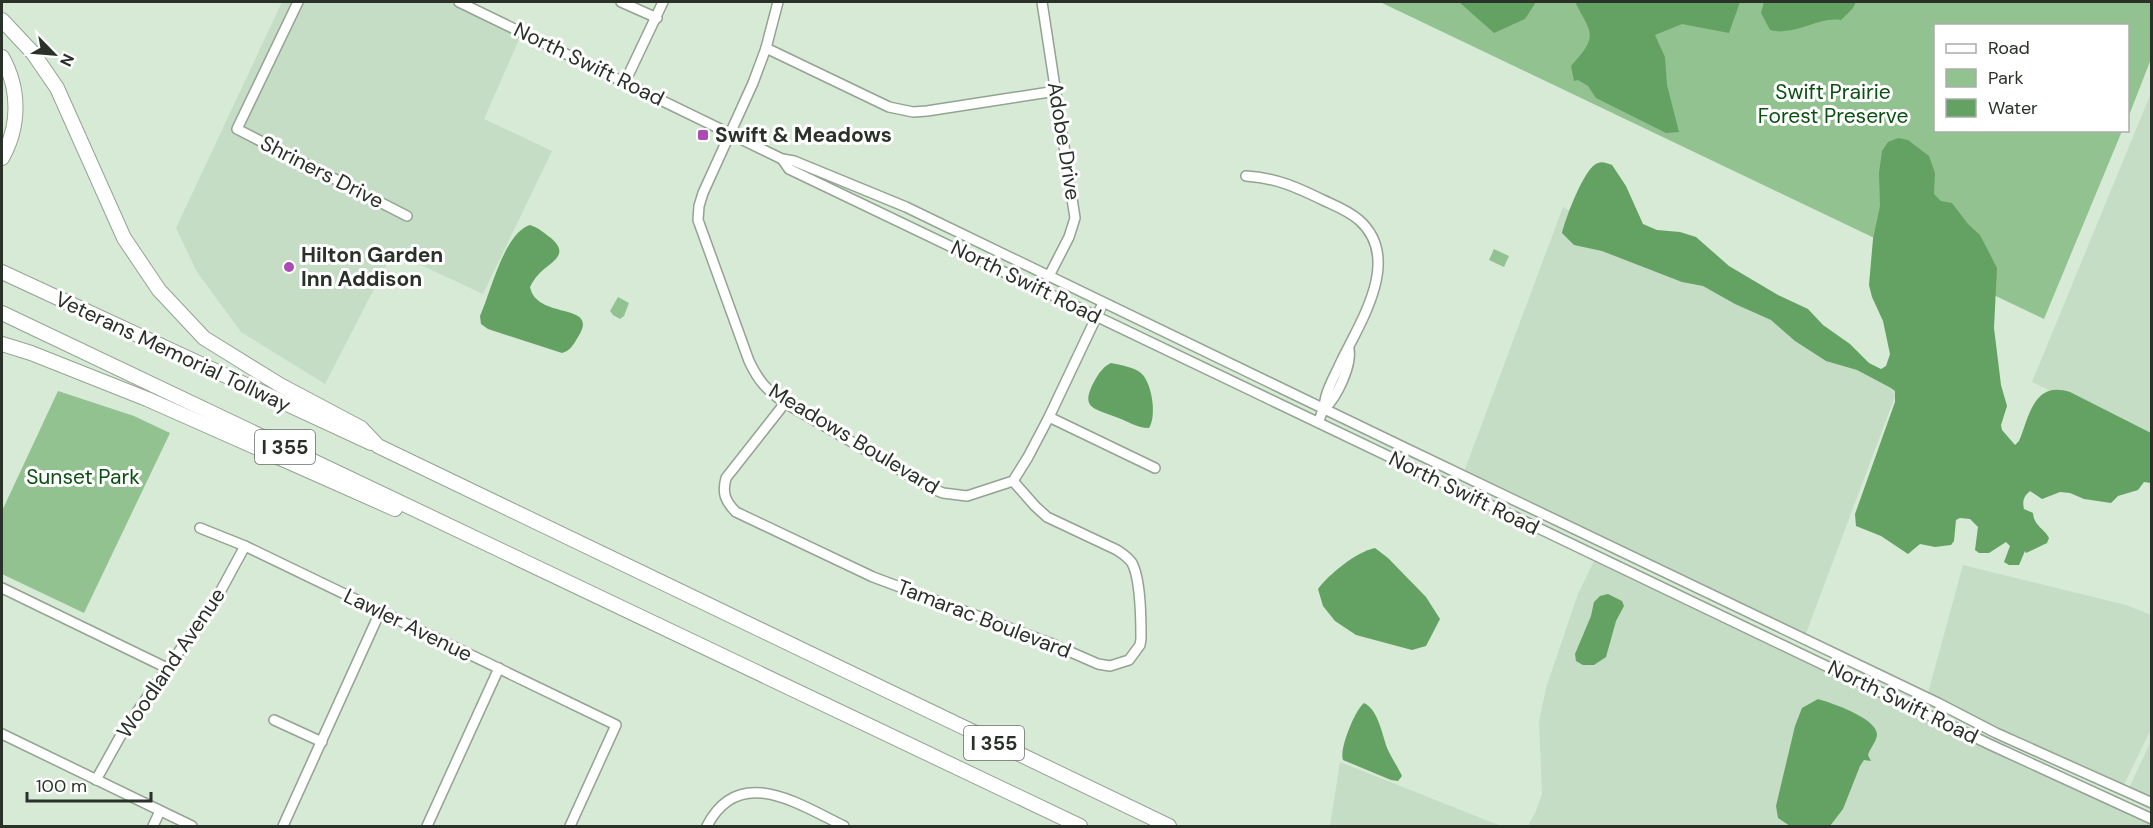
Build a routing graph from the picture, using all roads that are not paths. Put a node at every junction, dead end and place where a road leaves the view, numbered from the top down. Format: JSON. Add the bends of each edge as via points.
{"nodes":[{"id":1,"x":298,"y":2,"type":"edge"},
{"id":2,"x":459,"y":2,"type":"edge"},
{"id":3,"x":621,"y":2,"type":"edge"},
{"id":4,"x":663,"y":2,"type":"edge"},
{"id":5,"x":778,"y":2,"type":"edge"},
{"id":6,"x":1042,"y":2,"type":"edge"},
{"id":7,"x":657,"y":18,"type":"junction"},
{"id":8,"x":2,"y":20,"type":"edge"},
{"id":9,"x":766,"y":48,"type":"junction"},
{"id":10,"x":2,"y":57,"type":"edge"},
{"id":11,"x":625,"y":82,"type":"junction"},
{"id":12,"x":1056,"y":91,"type":"junction"},
{"id":13,"x":731,"y":133,"type":"junction"},
{"id":14,"x":2,"y":158,"type":"edge"},
{"id":15,"x":782,"y":159,"type":"junction"},
{"id":16,"x":1246,"y":176,"type":"dead end"},
{"id":17,"x":407,"y":216,"type":"dead end"},
{"id":18,"x":2,"y":272,"type":"edge"},
{"id":19,"x":1049,"y":276,"type":"junction"},
{"id":20,"x":1103,"y":303,"type":"junction"},
{"id":21,"x":2,"y":313,"type":"edge"},
{"id":22,"x":1097,"y":316,"type":"junction"},
{"id":23,"x":2,"y":344,"type":"edge"},
{"id":24,"x":785,"y":403,"type":"junction"},
{"id":25,"x":1325,"y":408,"type":"junction"},
{"id":26,"x":1049,"y":417,"type":"junction"},
{"id":27,"x":1318,"y":422,"type":"junction"},
{"id":28,"x":378,"y":446,"type":"junction"},
{"id":29,"x":1155,"y":468,"type":"dead end"},
{"id":30,"x":1012,"y":481,"type":"junction"},
{"id":31,"x":200,"y":528,"type":"dead end"},
{"id":32,"x":245,"y":546,"type":"junction"},
{"id":33,"x":568,"y":582,"type":"junction"},
{"id":34,"x":2,"y":588,"type":"edge"},
{"id":35,"x":380,"y":612,"type":"junction"},
{"id":36,"x":167,"y":668,"type":"junction"},
{"id":37,"x":499,"y":668,"type":"junction"},
{"id":38,"x":273,"y":720,"type":"dead end"},
{"id":39,"x":2,"y":734,"type":"edge"},
{"id":40,"x":322,"y":742,"type":"junction"},
{"id":41,"x":96,"y":780,"type":"junction"},
{"id":42,"x":737,"y":784,"type":"dead end"},
{"id":43,"x":739,"y":795,"type":"junction"},
{"id":44,"x":2151,"y":803,"type":"edge"},
{"id":45,"x":160,"y":811,"type":"junction"},
{"id":46,"x":2151,"y":819,"type":"edge"},
{"id":47,"x":153,"y":826,"type":"edge"},
{"id":48,"x":192,"y":826,"type":"edge"},
{"id":49,"x":283,"y":826,"type":"edge"},
{"id":50,"x":427,"y":826,"type":"edge"},
{"id":51,"x":570,"y":826,"type":"edge"},
{"id":52,"x":707,"y":826,"type":"edge"},
{"id":53,"x":844,"y":826,"type":"edge"},
{"id":54,"x":1080,"y":826,"type":"edge"},
{"id":55,"x":1169,"y":826,"type":"edge"}],
"edges":[{"from":1,"to":17,"type":"street","name":"Shriners Drive","via":[[237,129]]},
{"from":2,"to":11,"type":"street","name":"North Swift Road"},
{"from":3,"to":7,"type":"street"},
{"from":4,"to":7,"type":"street"},
{"from":5,"to":9,"type":"street","name":"Meadows Boulevard"},
{"from":6,"to":12,"type":"street","name":"Adobe Drive"},
{"from":7,"to":11,"type":"street"},
{"from":8,"to":28,"type":"highway","via":[[33,53],[57,88],[124,238],[159,290],[204,338],[361,428]]},
{"from":9,"to":12,"type":"street","via":[[901,110],[927,111]]},
{"from":9,"to":13,"type":"street","name":"Meadows Boulevard"},
{"from":10,"to":14,"type":"highway","via":[[13,86],[16,110],[13,132]]},
{"from":11,"to":13,"type":"street","name":"North Swift Road"},
{"from":12,"to":19,"type":"street","name":"Adobe Drive","via":[[1075,218]]},
{"from":13,"to":15,"type":"street","name":"North Swift Road"},
{"from":13,"to":24,"type":"street","name":"Meadows Boulevard","via":[[703,193],[698,220],[754,370],[766,390]]},
{"from":15,"to":19,"type":"street","name":"North Swift Road","via":[[906,207]]},
{"from":15,"to":22,"type":"street","name":"North Swift Road","via":[[789,169]]},
{"from":16,"to":25,"type":"street","via":[[1284,182],[1349,212],[1369,231],[1378,250],[1378,275],[1326,396]]},
{"from":18,"to":28,"type":"highway","name":"Veterans Memorial Tollway","number":"I 355"},
{"from":19,"to":20,"type":"street","name":"North Swift Road"},
{"from":20,"to":22,"type":"street"},
{"from":20,"to":25,"type":"street","name":"North Swift Road"},
{"from":21,"to":33,"type":"highway","number":"I 355"},
{"from":22,"to":26,"type":"street"},
{"from":22,"to":27,"type":"street","name":"North Swift Road"},
{"from":23,"to":33,"type":"highway","via":[[147,399],[520,565]]},
{"from":24,"to":30,"type":"street","name":"Meadows Boulevard","via":[[943,493],[967,496]]},
{"from":24,"to":30,"type":"street","name":"Tamarac Boulevard","via":[[726,477],[726,502],[736,512],[873,577],[1098,664],[1110,666],[1129,660],[1141,639],[1133,565],[1117,550],[1041,513]]},
{"from":25,"to":27,"type":"street"},
{"from":25,"to":44,"type":"street","name":"North Swift Road","via":[[1996,733]]},
{"from":26,"to":29,"type":"street"},
{"from":26,"to":30,"type":"street"},
{"from":27,"to":46,"type":"street","name":"North Swift Road"},
{"from":28,"to":55,"type":"highway","number":"I 355"},
{"from":31,"to":32,"type":"street","name":"Lawler Avenue"},
{"from":32,"to":35,"type":"street","name":"Lawler Avenue"},
{"from":32,"to":36,"type":"street","name":"Woodland Avenue","via":[[219,594]]},
{"from":33,"to":54,"type":"highway","number":"I 355"},
{"from":34,"to":36,"type":"street"},
{"from":35,"to":37,"type":"street","name":"Lawler Avenue"},
{"from":35,"to":40,"type":"street"},
{"from":36,"to":41,"type":"street","name":"Woodland Avenue"},
{"from":37,"to":50,"type":"street"},
{"from":37,"to":51,"type":"street","name":"Lawler Avenue","via":[[616,725]]},
{"from":38,"to":40,"type":"street"},
{"from":39,"to":41,"type":"street"},
{"from":40,"to":49,"type":"street"},
{"from":41,"to":45,"type":"street"},
{"from":42,"to":43,"type":"street"},
{"from":43,"to":52,"type":"street","via":[[717,810]]},
{"from":43,"to":53,"type":"street","via":[[766,792],[784,797]]},
{"from":45,"to":47,"type":"street"},
{"from":45,"to":48,"type":"street"}]}
